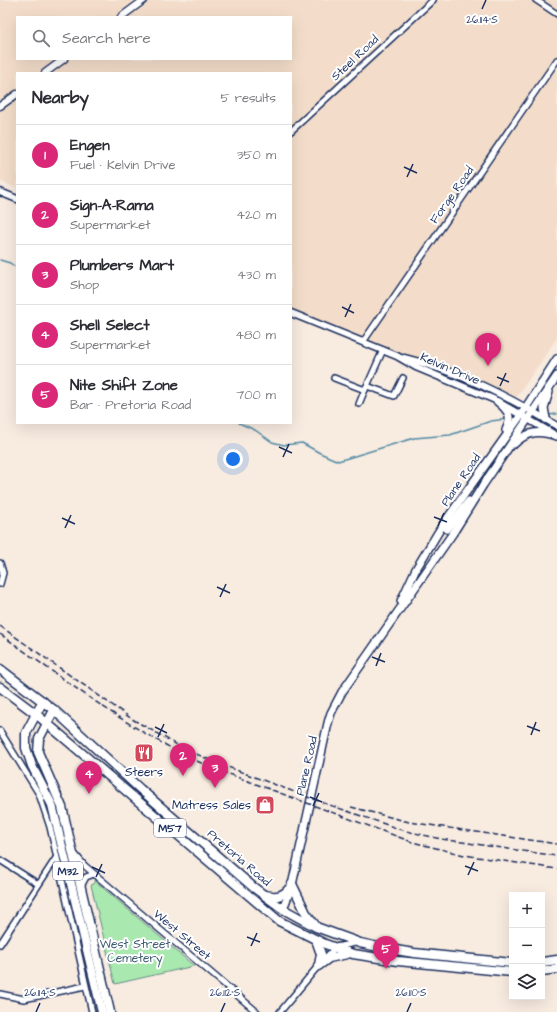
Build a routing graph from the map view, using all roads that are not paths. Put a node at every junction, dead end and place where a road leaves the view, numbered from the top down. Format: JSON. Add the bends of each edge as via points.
{"nodes":[{"id":1,"x":144,"y":0,"type":"edge"},
{"id":2,"x":433,"y":0,"type":"edge"},
{"id":3,"x":536,"y":0,"type":"edge"},
{"id":4,"x":557,"y":14,"type":"edge"},
{"id":5,"x":122,"y":16,"type":"edge"},
{"id":6,"x":63,"y":60,"type":"edge"},
{"id":7,"x":557,"y":60,"type":"edge"},
{"id":8,"x":46,"y":72,"type":"edge"},
{"id":9,"x":16,"y":95,"type":"edge"},
{"id":10,"x":0,"y":106,"type":"edge"},
{"id":11,"x":292,"y":130,"type":"edge"},
{"id":12,"x":0,"y":192,"type":"edge"},
{"id":13,"x":16,"y":199,"type":"edge"},
{"id":14,"x":292,"y":313,"type":"edge"},
{"id":15,"x":363,"y":342,"type":"junction"},
{"id":16,"x":383,"y":350,"type":"junction"},
{"id":17,"x":398,"y":356,"type":"junction"},
{"id":18,"x":557,"y":359,"type":"edge"},
{"id":19,"x":557,"y":376,"type":"edge"},
{"id":20,"x":334,"y":378,"type":"dead end"},
{"id":21,"x":403,"y":378,"type":"dead end"},
{"id":22,"x":552,"y":383,"type":"junction"},
{"id":23,"x":366,"y":388,"type":"junction"},
{"id":24,"x":498,"y":402,"type":"junction"},
{"id":25,"x":359,"y":404,"type":"dead end"},
{"id":26,"x":526,"y":406,"type":"junction"},
{"id":27,"x":533,"y":411,"type":"junction"},
{"id":28,"x":520,"y":415,"type":"junction"},
{"id":29,"x":528,"y":418,"type":"junction"},
{"id":30,"x":546,"y":419,"type":"junction"},
{"id":31,"x":557,"y":426,"type":"edge"},
{"id":32,"x":556,"y":436,"type":"edge"},
{"id":33,"x":501,"y":441,"type":"junction"},
{"id":34,"x":504,"y":454,"type":"junction"},
{"id":35,"x":483,"y":484,"type":"junction"},
{"id":36,"x":447,"y":529,"type":"dead end"},
{"id":37,"x":0,"y":563,"type":"edge"},
{"id":38,"x":0,"y":584,"type":"edge"},
{"id":39,"x":378,"y":638,"type":"junction"},
{"id":40,"x":0,"y":669,"type":"edge"},
{"id":41,"x":0,"y":687,"type":"edge"},
{"id":42,"x":43,"y":701,"type":"junction"},
{"id":43,"x":54,"y":710,"type":"junction"},
{"id":44,"x":36,"y":714,"type":"junction"},
{"id":45,"x":46,"y":724,"type":"junction"},
{"id":46,"x":0,"y":731,"type":"edge"},
{"id":47,"x":57,"y":732,"type":"junction"},
{"id":48,"x":39,"y":739,"type":"junction"},
{"id":49,"x":140,"y":789,"type":"junction"},
{"id":50,"x":131,"y":795,"type":"junction"},
{"id":51,"x":73,"y":851,"type":"junction"},
{"id":52,"x":56,"y":858,"type":"junction"},
{"id":53,"x":0,"y":860,"type":"edge"},
{"id":54,"x":94,"y":874,"type":"junction"},
{"id":55,"x":38,"y":884,"type":"junction"},
{"id":56,"x":292,"y":885,"type":"junction"},
{"id":57,"x":80,"y":888,"type":"junction"},
{"id":58,"x":262,"y":894,"type":"junction"},
{"id":59,"x":283,"y":909,"type":"junction"},
{"id":60,"x":267,"y":911,"type":"junction"},
{"id":61,"x":316,"y":926,"type":"junction"},
{"id":62,"x":295,"y":930,"type":"junction"},
{"id":63,"x":316,"y":940,"type":"junction"},
{"id":64,"x":360,"y":943,"type":"junction"},
{"id":65,"x":0,"y":944,"type":"edge"},
{"id":66,"x":334,"y":948,"type":"junction"},
{"id":67,"x":353,"y":954,"type":"junction"},
{"id":68,"x":557,"y":960,"type":"edge"},
{"id":69,"x":545,"y":962,"type":"edge"},
{"id":70,"x":509,"y":963,"type":"edge"},
{"id":71,"x":319,"y":965,"type":"junction"},
{"id":72,"x":557,"y":969,"type":"edge"},
{"id":73,"x":545,"y":971,"type":"edge"},
{"id":74,"x":509,"y":972,"type":"edge"},
{"id":75,"x":86,"y":986,"type":"junction"},
{"id":76,"x":0,"y":994,"type":"edge"},
{"id":77,"x":92,"y":1012,"type":"edge"},
{"id":78,"x":102,"y":1012,"type":"edge"},
{"id":79,"x":110,"y":1012,"type":"edge"},
{"id":80,"x":257,"y":1012,"type":"edge"},
{"id":81,"x":280,"y":1012,"type":"edge"}],
"edges":[{"from":1,"to":5,"type":"street"},
{"from":2,"to":11,"type":"street","name":"Steel Road"},
{"from":3,"to":4,"type":"street"},
{"from":6,"to":8,"type":"street"},
{"from":7,"to":15,"type":"street","name":"Forge Road"},
{"from":9,"to":10,"type":"street"},
{"from":12,"to":13,"type":"street"},
{"from":14,"to":15,"type":"street","name":"Kelvin Drive"},
{"from":15,"to":16,"type":"street","name":"Kelvin Drive"},
{"from":16,"to":17,"type":"street","name":"Kelvin Drive"},
{"from":16,"to":23,"type":"street"},
{"from":17,"to":24,"type":"street","name":"Kelvin Drive","via":[[416,367]]},
{"from":17,"to":26,"type":"street","name":"Kelvin Drive","via":[[473,381]]},
{"from":18,"to":26,"type":"main road","name":"Plane Road"},
{"from":19,"to":22,"type":"main road","name":"Plane Road"},
{"from":20,"to":23,"type":"street"},
{"from":21,"to":23,"type":"street","via":[[394,396]]},
{"from":22,"to":27,"type":"main road","name":"Plane Road"},
{"from":22,"to":30,"type":"main road","via":[[544,408]]},
{"from":23,"to":25,"type":"street"},
{"from":24,"to":28,"type":"street","name":"Kelvin Drive"},
{"from":24,"to":33,"type":"main road","via":[[510,417]]},
{"from":26,"to":27,"type":"street","name":"Kelvin Drive"},
{"from":26,"to":28,"type":"main road","name":"Plane Road"},
{"from":27,"to":29,"type":"main road","name":"Plane Road"},
{"from":27,"to":30,"type":"street","name":"Kelvin Drive"},
{"from":28,"to":29,"type":"street","name":"Kelvin Drive"},
{"from":28,"to":33,"type":"main road","name":"Plane Road"},
{"from":29,"to":32,"type":"street","name":"Kelvin Drive"},
{"from":29,"to":34,"type":"main road","name":"Plane Road"},
{"from":30,"to":31,"type":"street","name":"Kelvin Drive"},
{"from":32,"to":34,"type":"main road","via":[[544,432],[528,433]]},
{"from":33,"to":39,"type":"main road","name":"Plane Road","via":[[442,526],[416,569],[400,604]]},
{"from":34,"to":35,"type":"main road","name":"Plane Road"},
{"from":35,"to":36,"type":"main road"},
{"from":35,"to":39,"type":"main road","name":"Plane Road","via":[[453,533]]},
{"from":37,"to":38,"type":"street","via":[[3,573]]},
{"from":39,"to":56,"type":"main road","name":"Plane Road","via":[[331,713]]},
{"from":40,"to":42,"type":"main road","name":"Pretoria Road","number":"M57"},
{"from":41,"to":44,"type":"main road","name":"Pretoria Road","number":"M57"},
{"from":42,"to":43,"type":"main road","name":"Pretoria Road","number":"M57"},
{"from":42,"to":44,"type":"main road","number":"M32"},
{"from":43,"to":45,"type":"main road","number":"M32"},
{"from":43,"to":49,"type":"main road","name":"Pretoria Road","number":"M57"},
{"from":44,"to":45,"type":"main road","name":"Pretoria Road","number":"M57"},
{"from":44,"to":78,"type":"main road","number":"M32","via":[[26,733],[26,748],[54,812]]},
{"from":45,"to":47,"type":"main road","name":"Pretoria Road","number":"M57"},
{"from":45,"to":48,"type":"main road","number":"M32"},
{"from":46,"to":52,"type":"street","via":[[39,794]]},
{"from":47,"to":48,"type":"main road","via":[[46,734]]},
{"from":47,"to":50,"type":"main road","name":"Pretoria Road","number":"M57"},
{"from":48,"to":51,"type":"main road","number":"M32","via":[[38,755],[56,791]]},
{"from":49,"to":50,"type":"main road"},
{"from":49,"to":58,"type":"main road","name":"Pretoria Road","number":"M57"},
{"from":50,"to":60,"type":"main road","name":"Pretoria Road","number":"M57"},
{"from":51,"to":54,"type":"street","name":"West Street"},
{"from":51,"to":57,"type":"main road","number":"M32"},
{"from":52,"to":55,"type":"street"},
{"from":52,"to":75,"type":"street"},
{"from":53,"to":55,"type":"street"},
{"from":54,"to":57,"type":"street","via":[[86,877]]},
{"from":54,"to":80,"type":"street","name":"West Street"},
{"from":55,"to":65,"type":"street"},
{"from":56,"to":58,"type":"main road","via":[[282,896]]},
{"from":56,"to":59,"type":"main road","name":"Plane Road"},
{"from":56,"to":61,"type":"main road","via":[[306,913]]},
{"from":57,"to":79,"type":"main road","number":"M32"},
{"from":58,"to":59,"type":"main road","name":"Pretoria Road","number":"M57"},
{"from":59,"to":60,"type":"main road","via":[[276,912]]},
{"from":59,"to":61,"type":"main road","name":"Pretoria Road","number":"M57"},
{"from":59,"to":62,"type":"main road"},
{"from":60,"to":62,"type":"main road","name":"Pretoria Road","number":"M57"},
{"from":61,"to":64,"type":"main road","name":"Pretoria Road","number":"M57"},
{"from":62,"to":63,"type":"main road","name":"Pretoria Road","number":"M57"},
{"from":63,"to":66,"type":"main road","name":"Pretoria Road","number":"M57"},
{"from":63,"to":71,"type":"main road","via":[[321,954]]},
{"from":64,"to":66,"type":"street"},
{"from":64,"to":70,"type":"main road","name":"Pretoria Road","number":"M57","via":[[414,954]]},
{"from":66,"to":67,"type":"main road","name":"Pretoria Road","number":"M57"},
{"from":66,"to":71,"type":"street"},
{"from":67,"to":71,"type":"main road","via":[[333,957]]},
{"from":67,"to":74,"type":"main road","name":"Pretoria Road","number":"M57"},
{"from":68,"to":69,"type":"main road"},
{"from":71,"to":81,"type":"street"},
{"from":72,"to":73,"type":"main road"},
{"from":75,"to":76,"type":"street","via":[[24,999]]},
{"from":75,"to":77,"type":"street"}]}
